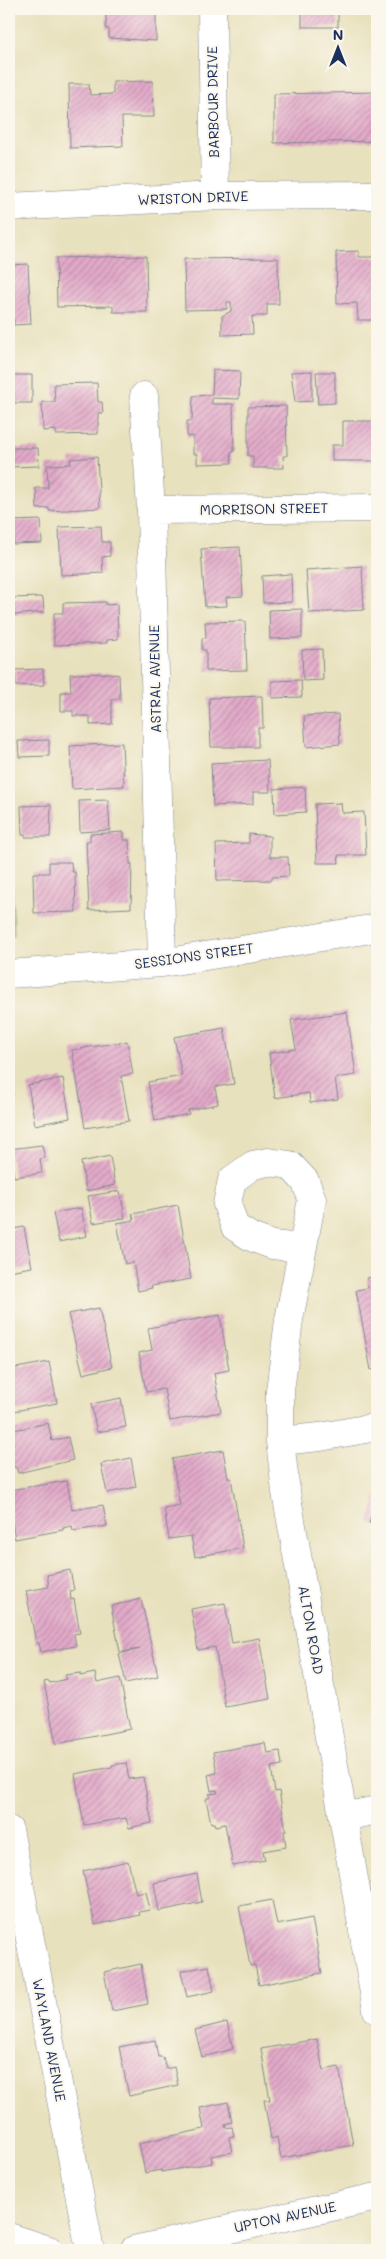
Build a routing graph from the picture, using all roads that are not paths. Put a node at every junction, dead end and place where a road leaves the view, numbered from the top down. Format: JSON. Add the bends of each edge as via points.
{"nodes":[{"id":1,"x":212,"y":9,"type":"edge"},
{"id":2,"x":377,"y":195,"type":"edge"},
{"id":3,"x":214,"y":196,"type":"junction"},
{"id":4,"x":9,"y":207,"type":"edge"},
{"id":5,"x":144,"y":396,"type":"dead end"},
{"id":6,"x":377,"y":508,"type":"edge"},
{"id":7,"x":151,"y":510,"type":"junction"},
{"id":8,"x":377,"y":928,"type":"edge"},
{"id":9,"x":162,"y":963,"type":"junction"},
{"id":10,"x":9,"y":974,"type":"edge"},
{"id":11,"x":301,"y":1248,"type":"dead end"},
{"id":12,"x":377,"y":1427,"type":"edge"},
{"id":13,"x":280,"y":1441,"type":"junction"},
{"id":14,"x":377,"y":1810,"type":"edge"},
{"id":15,"x":344,"y":1817,"type":"junction"},
{"id":16,"x":9,"y":1830,"type":"edge"},
{"id":17,"x":377,"y":2010,"type":"edge"},
{"id":18,"x":377,"y":2197,"type":"edge"},
{"id":19,"x":9,"y":2236,"type":"edge"},
{"id":20,"x":49,"y":2250,"type":"edge"},
{"id":21,"x":90,"y":2250,"type":"edge"},
{"id":22,"x":134,"y":2250,"type":"edge"}],
"edges":[{"from":1,"to":3,"type":"street","name":"BARBOUR DRIVE"},
{"from":2,"to":3,"type":"street","name":"WRISTON DRIVE"},
{"from":3,"to":4,"type":"street","name":"WRISTON DRIVE"},
{"from":5,"to":7,"type":"street","name":"ASTRAL AVENUE"},
{"from":6,"to":7,"type":"street","name":"MORRISON STREET"},
{"from":7,"to":9,"type":"street","name":"ASTRAL AVENUE"},
{"from":8,"to":9,"type":"street","name":"SESSIONS STREET"},
{"from":9,"to":10,"type":"street","name":"SESSIONS STREET"},
{"from":11,"to":13,"type":"street","name":"ALTON ROAD","via":[[280,1391]]},
{"from":12,"to":13,"type":"street"},
{"from":13,"to":15,"type":"street","name":"ALTON ROAD","via":[[286,1492]]},
{"from":14,"to":15,"type":"street"},
{"from":15,"to":17,"type":"street","name":"ALTON ROAD"},
{"from":16,"to":21,"type":"street","name":"WAYLAND AVENUE"},
{"from":18,"to":22,"type":"street","name":"UPTON AVENUE"},
{"from":19,"to":20,"type":"street"}]}
